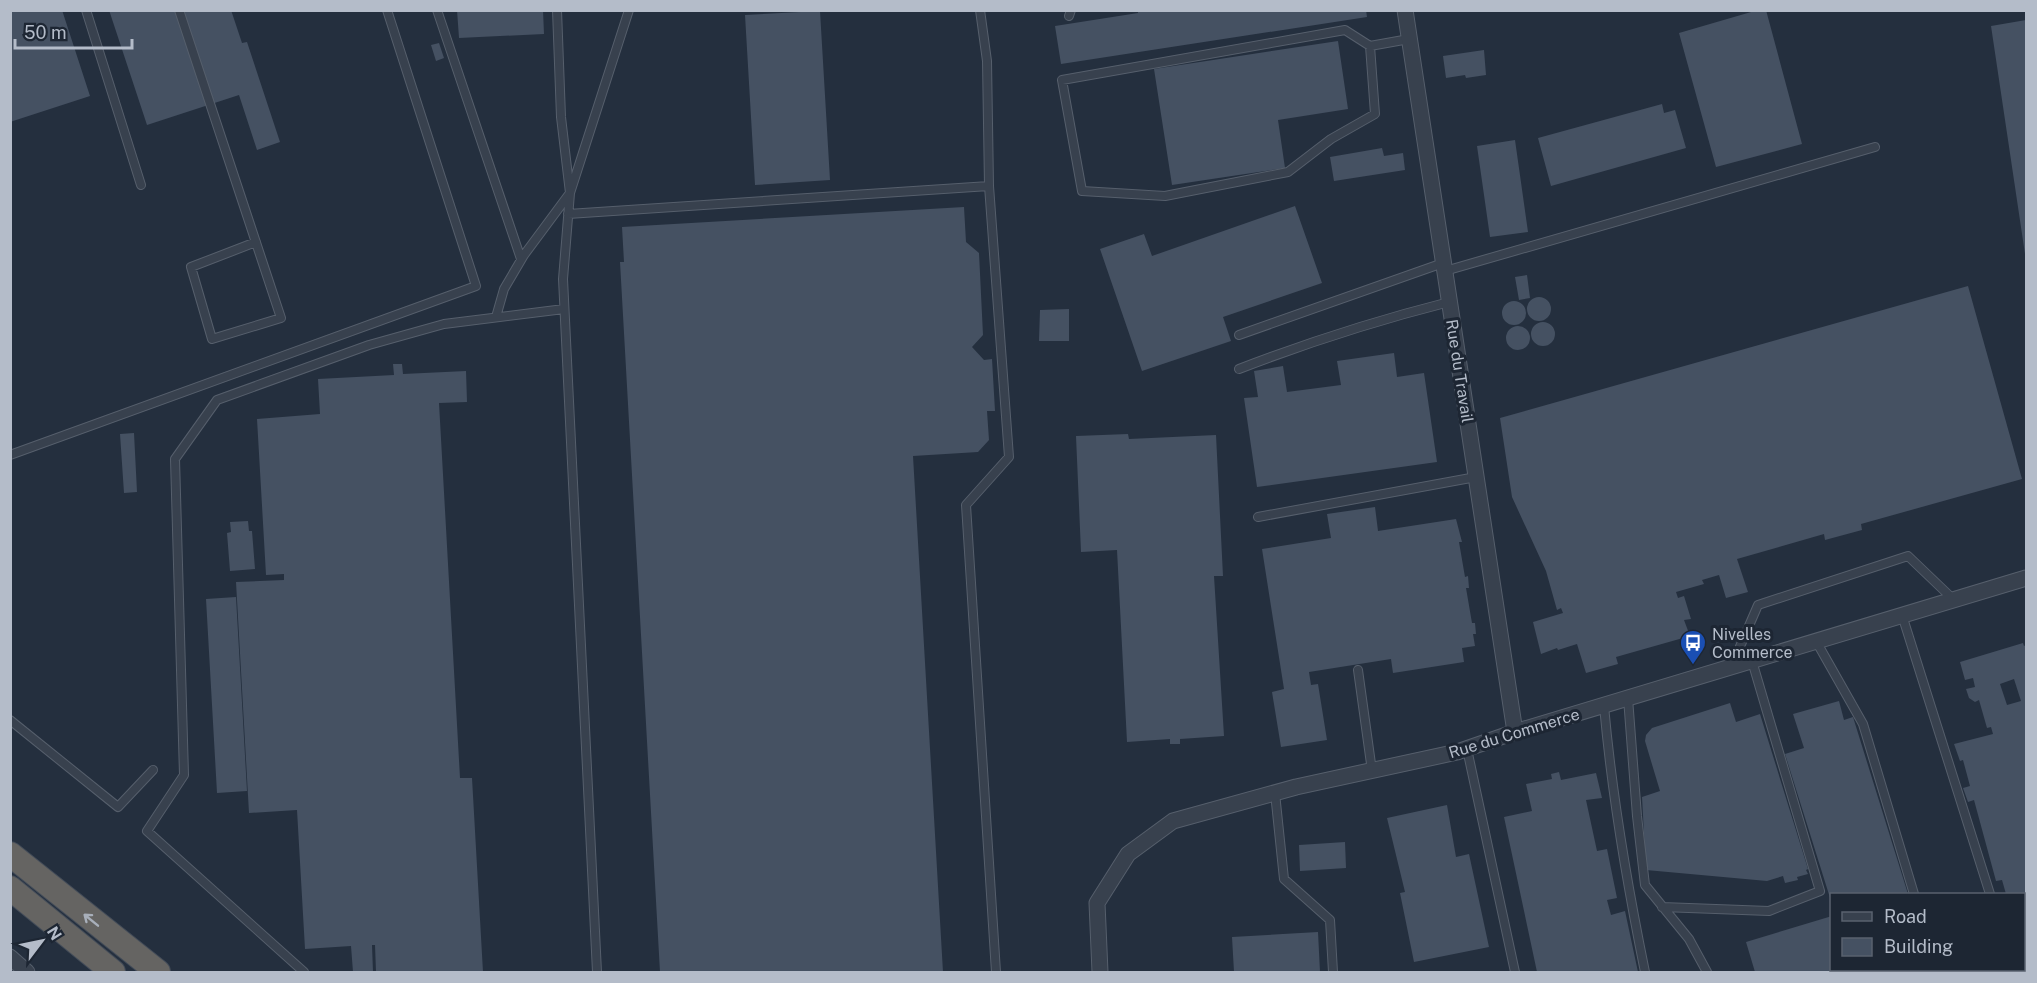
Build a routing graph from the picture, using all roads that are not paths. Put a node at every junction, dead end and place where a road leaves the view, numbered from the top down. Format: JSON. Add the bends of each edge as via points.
{"nodes":[{"id":1,"x":86,"y":10,"type":"edge"},
{"id":2,"x":179,"y":10,"type":"edge"},
{"id":3,"x":387,"y":10,"type":"edge"},
{"id":4,"x":437,"y":10,"type":"edge"},
{"id":5,"x":557,"y":10,"type":"edge"},
{"id":6,"x":629,"y":10,"type":"edge"},
{"id":7,"x":980,"y":10,"type":"edge"},
{"id":8,"x":1405,"y":10,"type":"edge"},
{"id":9,"x":1409,"y":39,"type":"junction"},
{"id":10,"x":1370,"y":46,"type":"junction"},
{"id":11,"x":1875,"y":147,"type":"dead end"},
{"id":12,"x":141,"y":185,"type":"dead end"},
{"id":13,"x":988,"y":186,"type":"junction"},
{"id":14,"x":570,"y":193,"type":"junction"},
{"id":15,"x":568,"y":214,"type":"junction"},
{"id":16,"x":256,"y":242,"type":"junction"},
{"id":17,"x":521,"y":259,"type":"junction"},
{"id":18,"x":1444,"y":267,"type":"junction"},
{"id":19,"x":1449,"y":302,"type":"junction"},
{"id":20,"x":564,"y":309,"type":"junction"},
{"id":21,"x":496,"y":317,"type":"junction"},
{"id":22,"x":1239,"y":335,"type":"dead end"},
{"id":23,"x":1239,"y":369,"type":"dead end"},
{"id":24,"x":10,"y":455,"type":"edge"},
{"id":25,"x":1476,"y":477,"type":"junction"},
{"id":26,"x":1258,"y":517,"type":"dead end"},
{"id":27,"x":2026,"y":578,"type":"edge"},
{"id":28,"x":1954,"y":600,"type":"junction"},
{"id":29,"x":1902,"y":615,"type":"junction"},
{"id":30,"x":1816,"y":641,"type":"junction"},
{"id":31,"x":1752,"y":661,"type":"junction"},
{"id":32,"x":1731,"y":667,"type":"junction"},
{"id":33,"x":1358,"y":670,"type":"dead end"},
{"id":34,"x":1628,"y":698,"type":"junction"},
{"id":35,"x":1604,"y":705,"type":"junction"},
{"id":36,"x":10,"y":720,"type":"edge"},
{"id":37,"x":1515,"y":732,"type":"junction"},
{"id":38,"x":1467,"y":749,"type":"junction"},
{"id":39,"x":153,"y":770,"type":"dead end"},
{"id":40,"x":1372,"y":771,"type":"junction"},
{"id":41,"x":1275,"y":793,"type":"junction"},
{"id":42,"x":10,"y":854,"type":"edge"},
{"id":43,"x":10,"y":888,"type":"edge"},
{"id":44,"x":1914,"y":893,"type":"edge"},
{"id":45,"x":1989,"y":893,"type":"edge"},
{"id":46,"x":1662,"y":907,"type":"junction"},
{"id":47,"x":10,"y":957,"type":"edge"},
{"id":48,"x":27,"y":972,"type":"edge"},
{"id":49,"x":113,"y":972,"type":"edge"},
{"id":50,"x":158,"y":972,"type":"edge"},
{"id":51,"x":304,"y":972,"type":"edge"},
{"id":52,"x":597,"y":972,"type":"edge"},
{"id":53,"x":996,"y":972,"type":"edge"},
{"id":54,"x":1100,"y":972,"type":"edge"},
{"id":55,"x":1334,"y":972,"type":"edge"},
{"id":56,"x":1515,"y":972,"type":"edge"},
{"id":57,"x":1645,"y":972,"type":"edge"},
{"id":58,"x":1707,"y":972,"type":"edge"}],
"edges":[{"from":1,"to":12,"type":"lane"},
{"from":2,"to":16,"type":"lane"},
{"from":3,"to":24,"type":"lane","via":[[476,286]]},
{"from":4,"to":17,"type":"lane"},
{"from":5,"to":14,"type":"lane","via":[[561,117]]},
{"from":6,"to":14,"type":"lane"},
{"from":7,"to":13,"type":"lane","via":[[987,61]]},
{"from":8,"to":9,"type":"street","name":"Rue du Travail"},
{"from":9,"to":10,"type":"lane"},
{"from":9,"to":18,"type":"street","name":"Rue du Travail"},
{"from":10,"to":10,"type":"lane","via":[[1375,114],[1331,139],[1288,172],[1165,196],[1082,191],[1062,80],[1345,30]]},
{"from":11,"to":18,"type":"lane"},
{"from":13,"to":15,"type":"lane"},
{"from":13,"to":53,"type":"lane","via":[[1009,458],[966,505]]},
{"from":14,"to":15,"type":"lane"},
{"from":14,"to":17,"type":"lane"},
{"from":15,"to":20,"type":"lane"},
{"from":16,"to":16,"type":"lane","via":[[190,267],[212,339],[281,318]]},
{"from":17,"to":21,"type":"lane","via":[[504,289]]},
{"from":18,"to":19,"type":"street","name":"Rue du Travail"},
{"from":18,"to":22,"type":"lane"},
{"from":19,"to":23,"type":"lane","via":[[1309,342]]},
{"from":19,"to":25,"type":"street","name":"Rue du Travail"},
{"from":20,"to":21,"type":"lane"},
{"from":20,"to":52,"type":"lane"},
{"from":21,"to":51,"type":"lane","via":[[444,324],[369,345],[217,400],[175,459],[184,775],[147,831]]},
{"from":25,"to":26,"type":"lane"},
{"from":25,"to":37,"type":"street","name":"Rue du Travail"},
{"from":27,"to":28,"type":"street","name":"Rue du Commerce"},
{"from":28,"to":29,"type":"street","name":"Rue du Commerce"},
{"from":28,"to":32,"type":"lane","via":[[1908,556],[1758,605]]},
{"from":29,"to":30,"type":"street","name":"Rue du Commerce"},
{"from":29,"to":45,"type":"lane"},
{"from":30,"to":31,"type":"street","name":"Rue du Commerce"},
{"from":30,"to":44,"type":"lane","via":[[1863,724]]},
{"from":31,"to":32,"type":"street","name":"Rue du Commerce"},
{"from":31,"to":46,"type":"lane","via":[[1820,891],[1769,911]]},
{"from":32,"to":34,"type":"street","name":"Rue du Commerce"},
{"from":33,"to":40,"type":"lane"},
{"from":34,"to":35,"type":"street","name":"Rue du Commerce"},
{"from":34,"to":46,"type":"lane","via":[[1644,885]]},
{"from":35,"to":37,"type":"street","name":"Rue du Commerce"},
{"from":35,"to":57,"type":"lane","via":[[1610,772]]},
{"from":36,"to":39,"type":"lane","via":[[118,807]]},
{"from":37,"to":38,"type":"street","name":"Rue du Commerce"},
{"from":38,"to":40,"type":"street","name":"Rue du Commerce"},
{"from":38,"to":56,"type":"lane"},
{"from":40,"to":41,"type":"street","name":"Rue du Commerce"},
{"from":41,"to":54,"type":"street","name":"Rue du Commerce","via":[[1173,821],[1128,854],[1098,903]]},
{"from":41,"to":55,"type":"lane","via":[[1284,879],[1330,920]]},
{"from":50,"to":42,"type":"highway","one_way":true},
{"from":43,"to":49,"type":"highway"},
{"from":46,"to":58,"type":"lane","via":[[1689,939]]},
{"from":47,"to":48,"type":"street"}]}
